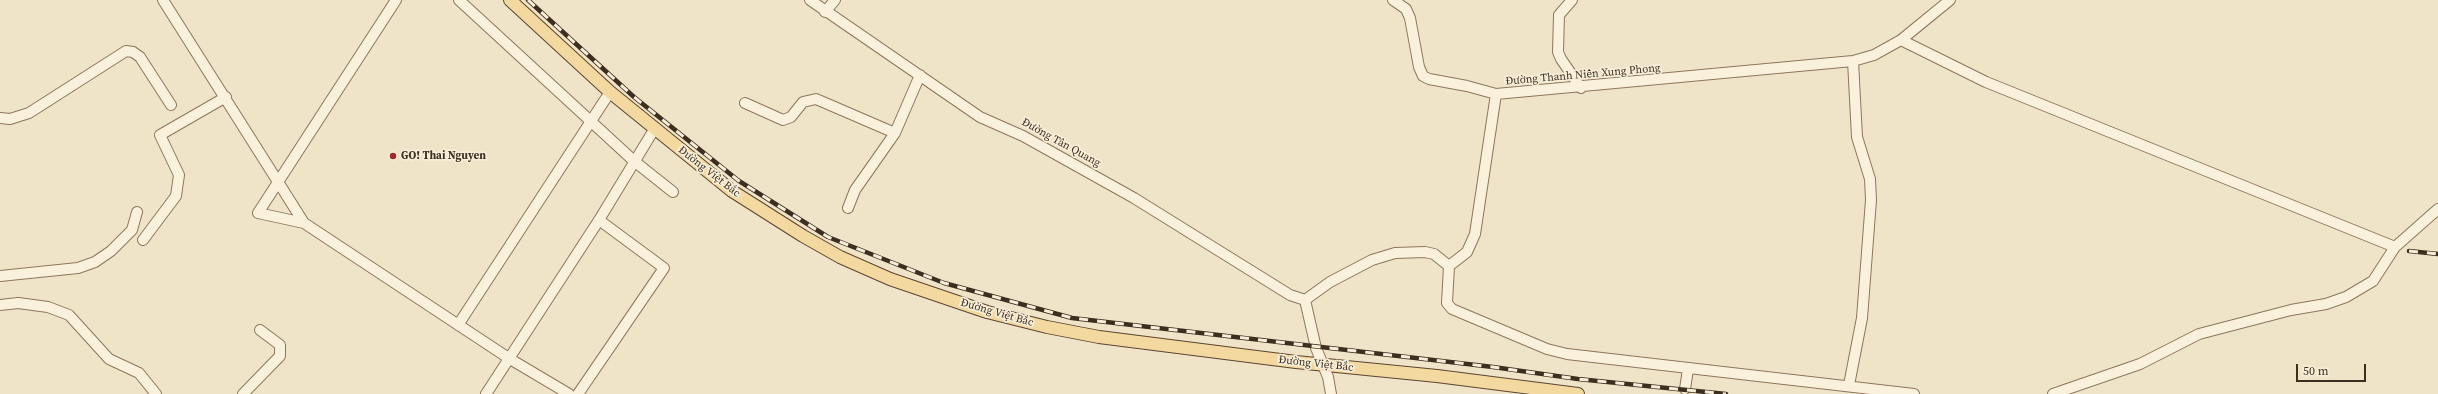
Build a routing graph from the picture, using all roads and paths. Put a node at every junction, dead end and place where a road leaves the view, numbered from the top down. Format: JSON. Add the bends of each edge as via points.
{"nodes":[{"id":1,"x":163,"y":0,"type":"edge"},
{"id":2,"x":396,"y":0,"type":"edge"},
{"id":3,"x":458,"y":0,"type":"edge"},
{"id":4,"x":510,"y":0,"type":"edge"},
{"id":5,"x":810,"y":0,"type":"edge"},
{"id":6,"x":835,"y":0,"type":"edge"},
{"id":7,"x":1393,"y":0,"type":"edge"},
{"id":8,"x":1572,"y":0,"type":"edge"},
{"id":9,"x":1950,"y":0,"type":"edge"},
{"id":10,"x":825,"y":12,"type":"junction"},
{"id":11,"x":1900,"y":40,"type":"junction"},
{"id":12,"x":1853,"y":62,"type":"junction"},
{"id":13,"x":920,"y":76,"type":"junction"},
{"id":14,"x":1581,"y":88,"type":"junction"},
{"id":15,"x":610,"y":92,"type":"junction"},
{"id":16,"x":1496,"y":94,"type":"junction"},
{"id":17,"x":226,"y":97,"type":"junction"},
{"id":18,"x":745,"y":103,"type":"dead end"},
{"id":19,"x":171,"y":105,"type":"dead end"},
{"id":20,"x":0,"y":118,"type":"edge"},
{"id":21,"x":591,"y":120,"type":"junction"},
{"id":22,"x":655,"y":128,"type":"junction"},
{"id":23,"x":895,"y":133,"type":"junction"},
{"id":24,"x":634,"y":161,"type":"junction"},
{"id":25,"x":277,"y":181,"type":"junction"},
{"id":26,"x":673,"y":192,"type":"dead end"},
{"id":27,"x":848,"y":208,"type":"dead end"},
{"id":28,"x":2438,"y":209,"type":"edge"},
{"id":29,"x":137,"y":212,"type":"dead end"},
{"id":30,"x":599,"y":220,"type":"junction"},
{"id":31,"x":304,"y":223,"type":"junction"},
{"id":32,"x":143,"y":240,"type":"dead end"},
{"id":33,"x":2395,"y":247,"type":"junction"},
{"id":34,"x":1449,"y":266,"type":"junction"},
{"id":35,"x":0,"y":276,"type":"edge"},
{"id":36,"x":1305,"y":300,"type":"junction"},
{"id":37,"x":0,"y":305,"type":"edge"},
{"id":38,"x":458,"y":325,"type":"junction"},
{"id":39,"x":260,"y":330,"type":"dead end"},
{"id":40,"x":510,"y":360,"type":"junction"},
{"id":41,"x":1323,"y":364,"type":"junction"},
{"id":42,"x":1688,"y":369,"type":"junction"},
{"id":43,"x":1849,"y":385,"type":"junction"},
{"id":44,"x":1685,"y":389,"type":"dead end"},
{"id":45,"x":146,"y":390,"type":"edge"},
{"id":46,"x":156,"y":394,"type":"edge"},
{"id":47,"x":243,"y":394,"type":"edge"},
{"id":48,"x":486,"y":394,"type":"edge"},
{"id":49,"x":569,"y":394,"type":"edge"},
{"id":50,"x":578,"y":394,"type":"edge"},
{"id":51,"x":1331,"y":394,"type":"edge"},
{"id":52,"x":1578,"y":394,"type":"edge"},
{"id":53,"x":1914,"y":394,"type":"edge"},
{"id":54,"x":2053,"y":394,"type":"edge"}],
"edges":[{"from":1,"to":17,"type":"street"},
{"from":2,"to":25,"type":"street"},
{"from":3,"to":21,"type":"street"},
{"from":4,"to":15,"type":"main road","name":"Đường Việt Bắc"},
{"from":5,"to":10,"type":"street","name":"Đường Tân Quang"},
{"from":6,"to":10,"type":"street"},
{"from":7,"to":16,"type":"street","via":[[1406,9],[1410,18],[1418,67],[1423,76],[1429,80]]},
{"from":8,"to":14,"type":"street","via":[[1559,15],[1558,52],[1560,59]]},
{"from":9,"to":11,"type":"street","name":"Đường Thanh Niên Xung Phong"},
{"from":10,"to":13,"type":"street","name":"Đường Tân Quang"},
{"from":11,"to":12,"type":"street","name":"Đường Thanh Niên Xung Phong","via":[[1874,55]]},
{"from":11,"to":33,"type":"street","via":[[1986,82]]},
{"from":12,"to":14,"type":"street","name":"Đường Thanh Niên Xung Phong"},
{"from":12,"to":43,"type":"street","via":[[1857,137],[1870,179],[1871,200],[1862,318]]},
{"from":13,"to":23,"type":"street"},
{"from":13,"to":36,"type":"street","name":"Đường Tân Quang","via":[[980,117],[1016,132],[1128,194],[1290,295]]},
{"from":14,"to":16,"type":"street","name":"Đường Thanh Niên Xung Phong"},
{"from":15,"to":21,"type":"street"},
{"from":15,"to":22,"type":"main road","name":"Đường Việt Bắc"},
{"from":16,"to":34,"type":"street","name":"Đường Thanh Niên Xung Phong","via":[[1475,234],[1467,252]]},
{"from":17,"to":25,"type":"street"},
{"from":17,"to":32,"type":"street","via":[[160,135],[179,175],[176,196]]},
{"from":18,"to":23,"type":"street","via":[[783,120],[791,117],[803,102],[816,99]]},
{"from":19,"to":20,"type":"street","via":[[140,57],[126,51],[29,113],[10,119]]},
{"from":21,"to":24,"type":"street"},
{"from":21,"to":38,"type":"street"},
{"from":22,"to":24,"type":"street"},
{"from":22,"to":41,"type":"main road","name":"Đường Việt Bắc","via":[[702,169],[802,236],[840,257],[934,294],[987,312],[1091,335]]},
{"from":23,"to":27,"type":"street","via":[[855,190]]},
{"from":24,"to":26,"type":"street"},
{"from":24,"to":30,"type":"street"},
{"from":25,"to":31,"type":"street"},
{"from":25,"to":31,"type":"street","via":[[258,213]]},
{"from":28,"to":33,"type":"street"},
{"from":29,"to":35,"type":"street","via":[[132,230],[111,251],[95,262],[78,268]]},
{"from":30,"to":40,"type":"street"},
{"from":30,"to":50,"type":"street","via":[[664,268]]},
{"from":31,"to":38,"type":"street"},
{"from":33,"to":54,"type":"street","via":[[2373,281],[2346,297],[2200,334],[2140,364]]},
{"from":34,"to":36,"type":"street","via":[[1434,254],[1395,253],[1372,260],[1330,282]]},
{"from":34,"to":42,"type":"street","via":[[1447,303],[1452,309],[1560,353]]},
{"from":36,"to":41,"type":"street","via":[[1316,348]]},
{"from":37,"to":45,"type":"street","via":[[18,303],[48,307],[69,315],[110,359],[138,373]]},
{"from":38,"to":40,"type":"street"},
{"from":39,"to":47,"type":"street","via":[[280,346],[280,356]]},
{"from":40,"to":48,"type":"street"},
{"from":40,"to":49,"type":"street"},
{"from":41,"to":51,"type":"street"},
{"from":41,"to":52,"type":"main road","name":"Đường Việt Bắc"},
{"from":42,"to":43,"type":"street"},
{"from":42,"to":44,"type":"street"},
{"from":43,"to":53,"type":"street"},
{"from":45,"to":46,"type":"street"}]}
